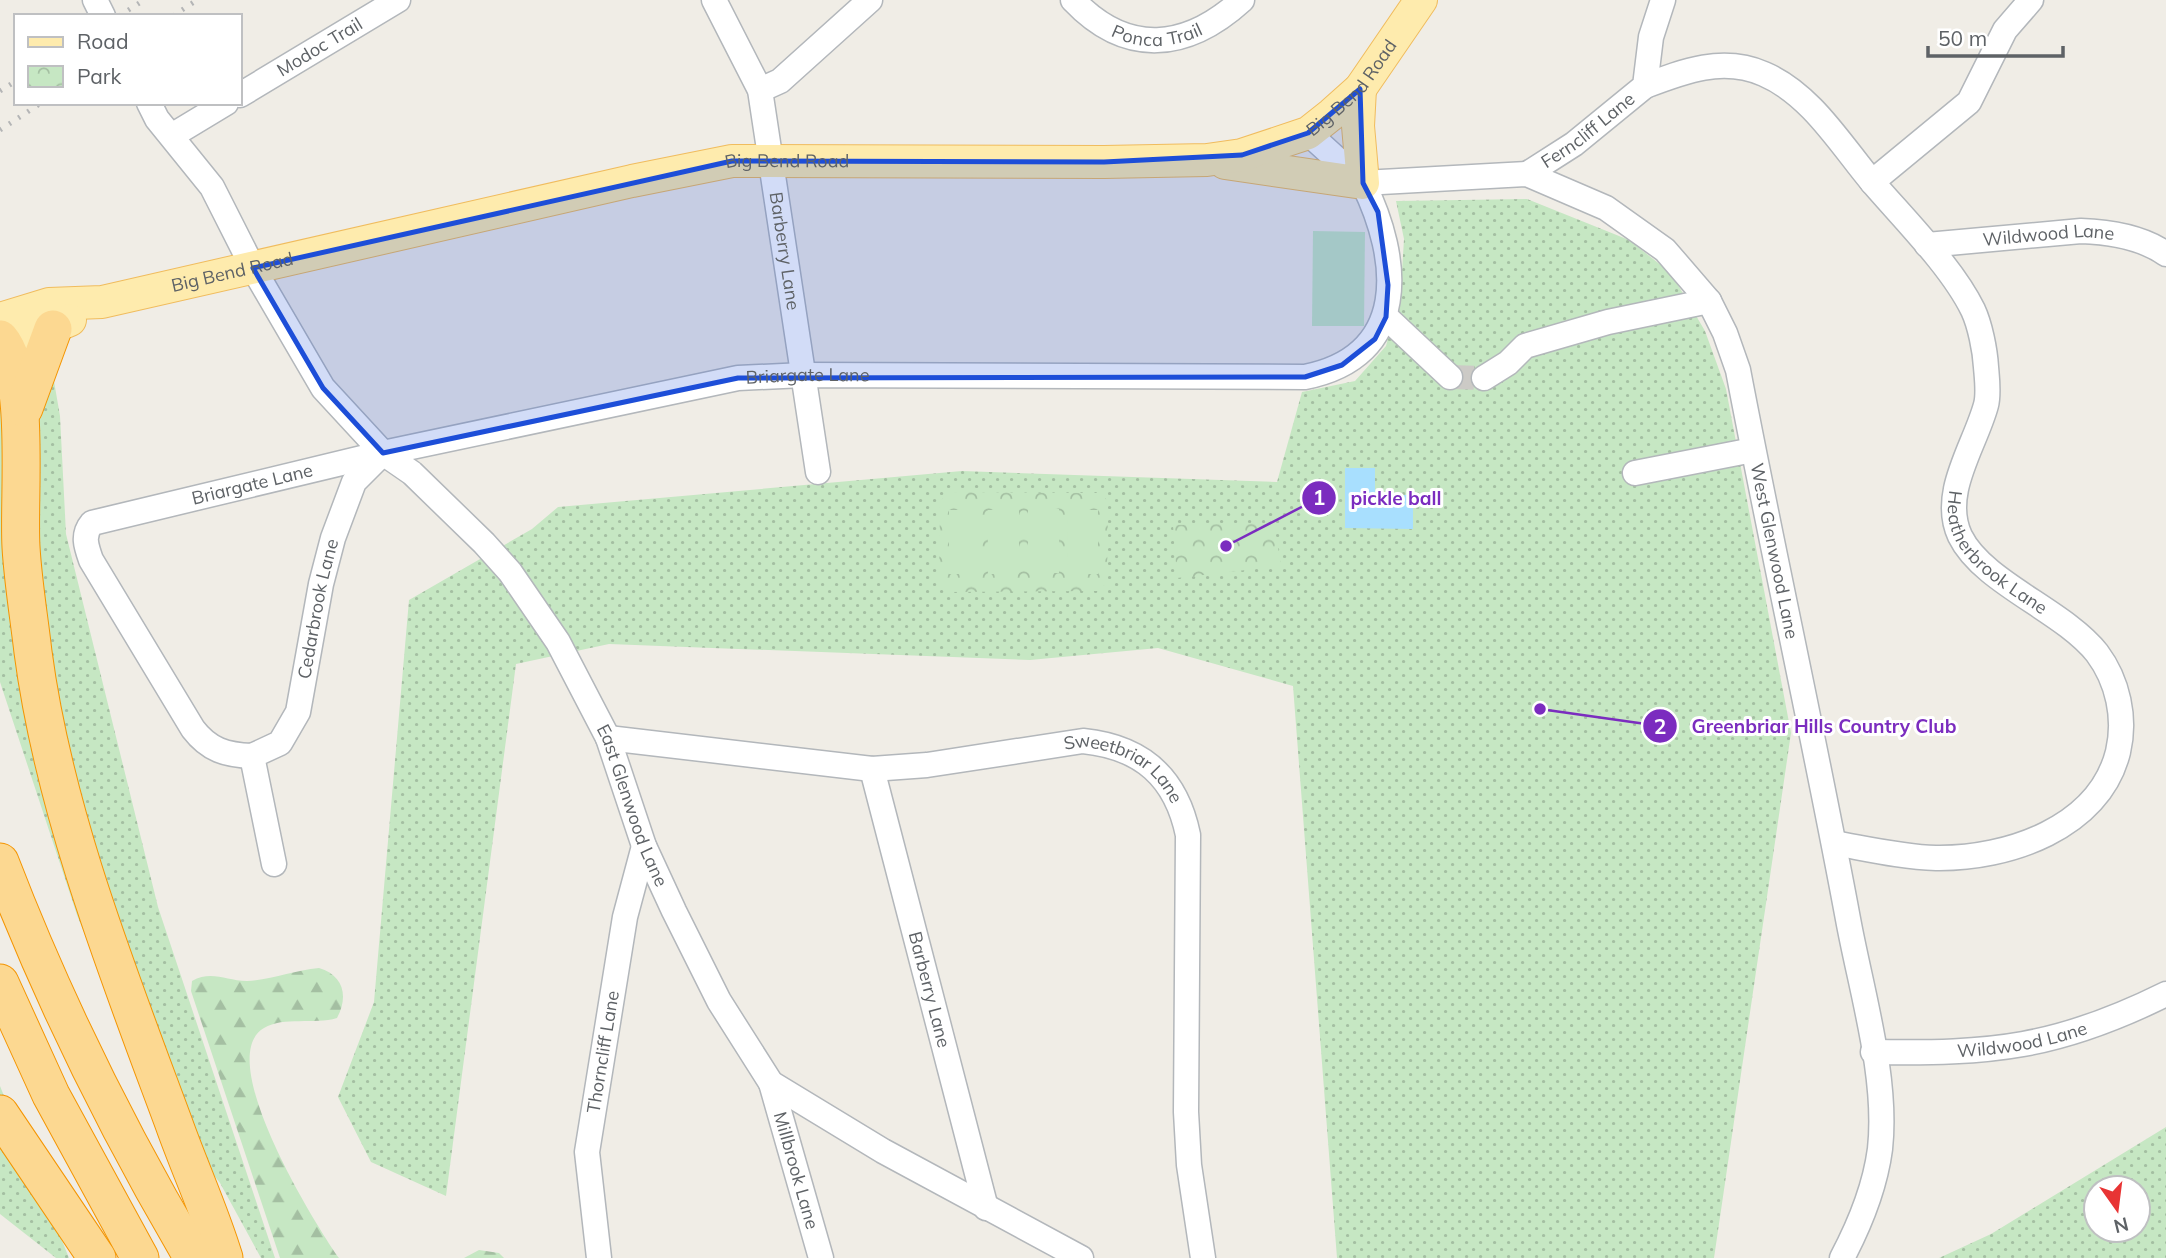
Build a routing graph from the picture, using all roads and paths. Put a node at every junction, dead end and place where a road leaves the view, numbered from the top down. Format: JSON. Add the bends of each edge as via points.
{"nodes":[{"id":1,"x":398,"y":0,"type":"edge"},
{"id":2,"x":714,"y":0,"type":"edge"},
{"id":3,"x":870,"y":0,"type":"edge"},
{"id":4,"x":1073,"y":0,"type":"edge"},
{"id":5,"x":1242,"y":0,"type":"edge"},
{"id":6,"x":1421,"y":0,"type":"edge"},
{"id":7,"x":1662,"y":0,"type":"edge"},
{"id":8,"x":2031,"y":0,"type":"edge"},
{"id":9,"x":1645,"y":86,"type":"junction"},
{"id":10,"x":1360,"y":89,"type":"junction"},
{"id":11,"x":760,"y":90,"type":"junction"},
{"id":12,"x":242,"y":94,"type":"edge"},
{"id":13,"x":218,"y":105,"type":"edge"},
{"id":14,"x":159,"y":119,"type":"edge"},
{"id":15,"x":1308,"y":133,"type":"junction"},
{"id":16,"x":1207,"y":160,"type":"junction"},
{"id":17,"x":770,"y":161,"type":"junction"},
{"id":18,"x":1527,"y":174,"type":"junction"},
{"id":19,"x":1872,"y":182,"type":"junction"},
{"id":20,"x":1363,"y":183,"type":"junction"},
{"id":21,"x":1927,"y":245,"type":"junction"},
{"id":22,"x":2166,"y":254,"type":"edge"},
{"id":23,"x":253,"y":268,"type":"junction"},
{"id":24,"x":103,"y":302,"type":"junction"},
{"id":25,"x":1709,"y":302,"type":"junction"},
{"id":26,"x":1386,"y":317,"type":"junction"},
{"id":27,"x":53,"y":329,"type":"junction"},
{"id":28,"x":2,"y":338,"type":"edge"},
{"id":29,"x":804,"y":375,"type":"junction"},
{"id":30,"x":1450,"y":377,"type":"tunnel mouth"},
{"id":31,"x":1484,"y":377,"type":"tunnel mouth"},
{"id":32,"x":20,"y":422,"type":"junction"},
{"id":33,"x":1754,"y":450,"type":"junction"},
{"id":34,"x":383,"y":453,"type":"junction"},
{"id":35,"x":818,"y":472,"type":"dead end"},
{"id":36,"x":1635,"y":473,"type":"dead end"},
{"id":37,"x":608,"y":738,"type":"junction"},
{"id":38,"x":252,"y":756,"type":"junction"},
{"id":39,"x":872,"y":769,"type":"junction"},
{"id":40,"x":1834,"y":843,"type":"junction"},
{"id":41,"x":644,"y":846,"type":"junction"},
{"id":42,"x":0,"y":862,"type":"edge"},
{"id":43,"x":274,"y":864,"type":"dead end"},
{"id":44,"x":0,"y":984,"type":"edge"},
{"id":45,"x":2166,"y":994,"type":"edge"},
{"id":46,"x":1873,"y":1052,"type":"junction"},
{"id":47,"x":771,"y":1083,"type":"junction"},
{"id":48,"x":0,"y":1114,"type":"edge"},
{"id":49,"x":986,"y":1208,"type":"junction"},
{"id":50,"x":1048,"y":1248,"type":"edge"},
{"id":51,"x":97,"y":1258,"type":"edge"},
{"id":52,"x":140,"y":1258,"type":"edge"},
{"id":53,"x":193,"y":1258,"type":"edge"},
{"id":54,"x":224,"y":1258,"type":"edge"},
{"id":55,"x":599,"y":1258,"type":"edge"},
{"id":56,"x":821,"y":1258,"type":"edge"},
{"id":57,"x":1081,"y":1258,"type":"edge"},
{"id":58,"x":1203,"y":1258,"type":"edge"},
{"id":59,"x":1842,"y":1258,"type":"edge"}],
"edges":[{"from":1,"to":12,"type":"street","name":"Modoc Trail"},
{"from":2,"to":11,"type":"street","name":"Barberry Lane"},
{"from":3,"to":11,"type":"street","via":[[780,81]]},
{"from":4,"to":5,"type":"street","name":"Ponca Trail","via":[[1100,24],[1148,41],[1204,29]]},
{"from":6,"to":10,"type":"main road","name":"Big Bend Road"},
{"from":7,"to":9,"type":"street","name":"Ferncliff Lane","via":[[1651,37]]},
{"from":8,"to":19,"type":"street","via":[[2005,30],[1969,102]]},
{"from":9,"to":18,"type":"street","name":"Ferncliff Lane","via":[[1574,144]]},
{"from":9,"to":19,"type":"street","name":"Heatherbrook Lane","via":[[1709,65],[1761,72],[1783,83],[1809,106]]},
{"from":10,"to":15,"type":"main road","name":"Big Bend Road"},
{"from":10,"to":20,"type":"main road"},
{"from":11,"to":17,"type":"street","name":"Barberry Lane"},
{"from":13,"to":14,"type":"street"},
{"from":14,"to":23,"type":"street","name":"East Glenwood Lane","via":[[212,187]]},
{"from":15,"to":16,"type":"main road","name":"Big Bend Road","via":[[1274,147]]},
{"from":15,"to":20,"type":"street"},
{"from":16,"to":17,"type":"main road","name":"Big Bend Road"},
{"from":16,"to":20,"type":"main road"},
{"from":17,"to":23,"type":"main road","name":"Big Bend Road","via":[[668,173]]},
{"from":17,"to":29,"type":"street","name":"Barberry Lane"},
{"from":18,"to":20,"type":"street","name":"West Glenwood Lane"},
{"from":18,"to":25,"type":"street","name":"West Glenwood Lane","via":[[1605,208],[1665,250]]},
{"from":19,"to":21,"type":"street","name":"Heatherbrook Lane"},
{"from":20,"to":26,"type":"street","via":[[1378,212],[1388,262]]},
{"from":21,"to":22,"type":"street","name":"Wildwood Lane","via":[[2081,230],[2137,240]]},
{"from":21,"to":40,"type":"street","name":"Heatherbrook Lane","via":[[1974,311],[1986,364],[1987,402],[1955,498],[1959,533],[1984,564],[2079,634],[2097,654],[2117,695],[2121,741],[2101,792],[2078,816],[2021,844],[1938,858]]},
{"from":23,"to":24,"type":"main road","name":"Big Bend Road"},
{"from":23,"to":34,"type":"street","name":"East Glenwood Lane","via":[[323,388]]},
{"from":24,"to":27,"type":"main road","name":"Big Bend Road"},
{"from":24,"to":28,"type":"main road","name":"Big Bend Road","via":[[49,304]]},
{"from":25,"to":31,"type":"street","via":[[1525,346]]},
{"from":25,"to":33,"type":"street","name":"West Glenwood Lane","via":[[1738,370]]},
{"from":26,"to":29,"type":"street","name":"Briargate Lane","via":[[1360,352],[1325,373],[1306,377]]},
{"from":26,"to":30,"type":"street"},
{"from":27,"to":28,"type":"main road","name":"Big Bend Road"},
{"from":27,"to":32,"type":"highway"},
{"from":28,"to":32,"type":"highway","via":[[14,368]]},
{"from":29,"to":34,"type":"street","name":"Briargate Lane","via":[[737,378]]},
{"from":29,"to":35,"type":"street","name":"Barberry Lane"},
{"from":32,"to":54,"type":"highway","via":[[26,596],[58,777],[141,1035]]},
{"from":33,"to":36,"type":"street"},
{"from":33,"to":40,"type":"street","name":"West Glenwood Lane"},
{"from":34,"to":37,"type":"street","name":"East Glenwood Lane","via":[[412,473],[510,572],[558,642]]},
{"from":34,"to":38,"type":"street","name":"Cedarbrook Lane","via":[[354,482],[333,538],[298,712],[280,743]]},
{"from":34,"to":38,"type":"street","name":"Briargate Lane","via":[[101,519],[86,530],[91,560],[192,729],[217,751]]},
{"from":37,"to":39,"type":"street","name":"Sweetbriar Lane"},
{"from":37,"to":41,"type":"street","name":"East Glenwood Lane"},
{"from":38,"to":43,"type":"street"},
{"from":39,"to":49,"type":"street","name":"Barberry Lane"},
{"from":39,"to":58,"type":"street","name":"Sweetbriar Lane","via":[[1083,741],[1128,751],[1174,791],[1183,813],[1190,862],[1186,1112]]},
{"from":40,"to":46,"type":"street","name":"West Glenwood Lane"},
{"from":41,"to":47,"type":"street","name":"East Glenwood Lane","via":[[719,1001]]},
{"from":41,"to":55,"type":"street","name":"Thorncliff Lane","via":[[625,916],[587,1152]]},
{"from":42,"to":53,"type":"highway","via":[[60,1010]]},
{"from":44,"to":52,"type":"highway","via":[[51,1095]]},
{"from":45,"to":46,"type":"street","name":"Wildwood Lane","via":[[2101,1024],[2013,1048]]},
{"from":46,"to":59,"type":"street","name":"West Glenwood Lane","via":[[1880,1148],[1858,1227]]},
{"from":47,"to":49,"type":"street","name":"East Glenwood Lane"},
{"from":47,"to":56,"type":"street","name":"Millbrook Lane"},
{"from":48,"to":51,"type":"highway"},
{"from":49,"to":50,"type":"street","name":"East Glenwood Lane"},
{"from":50,"to":57,"type":"street","name":"East Glenwood Lane"}]}
